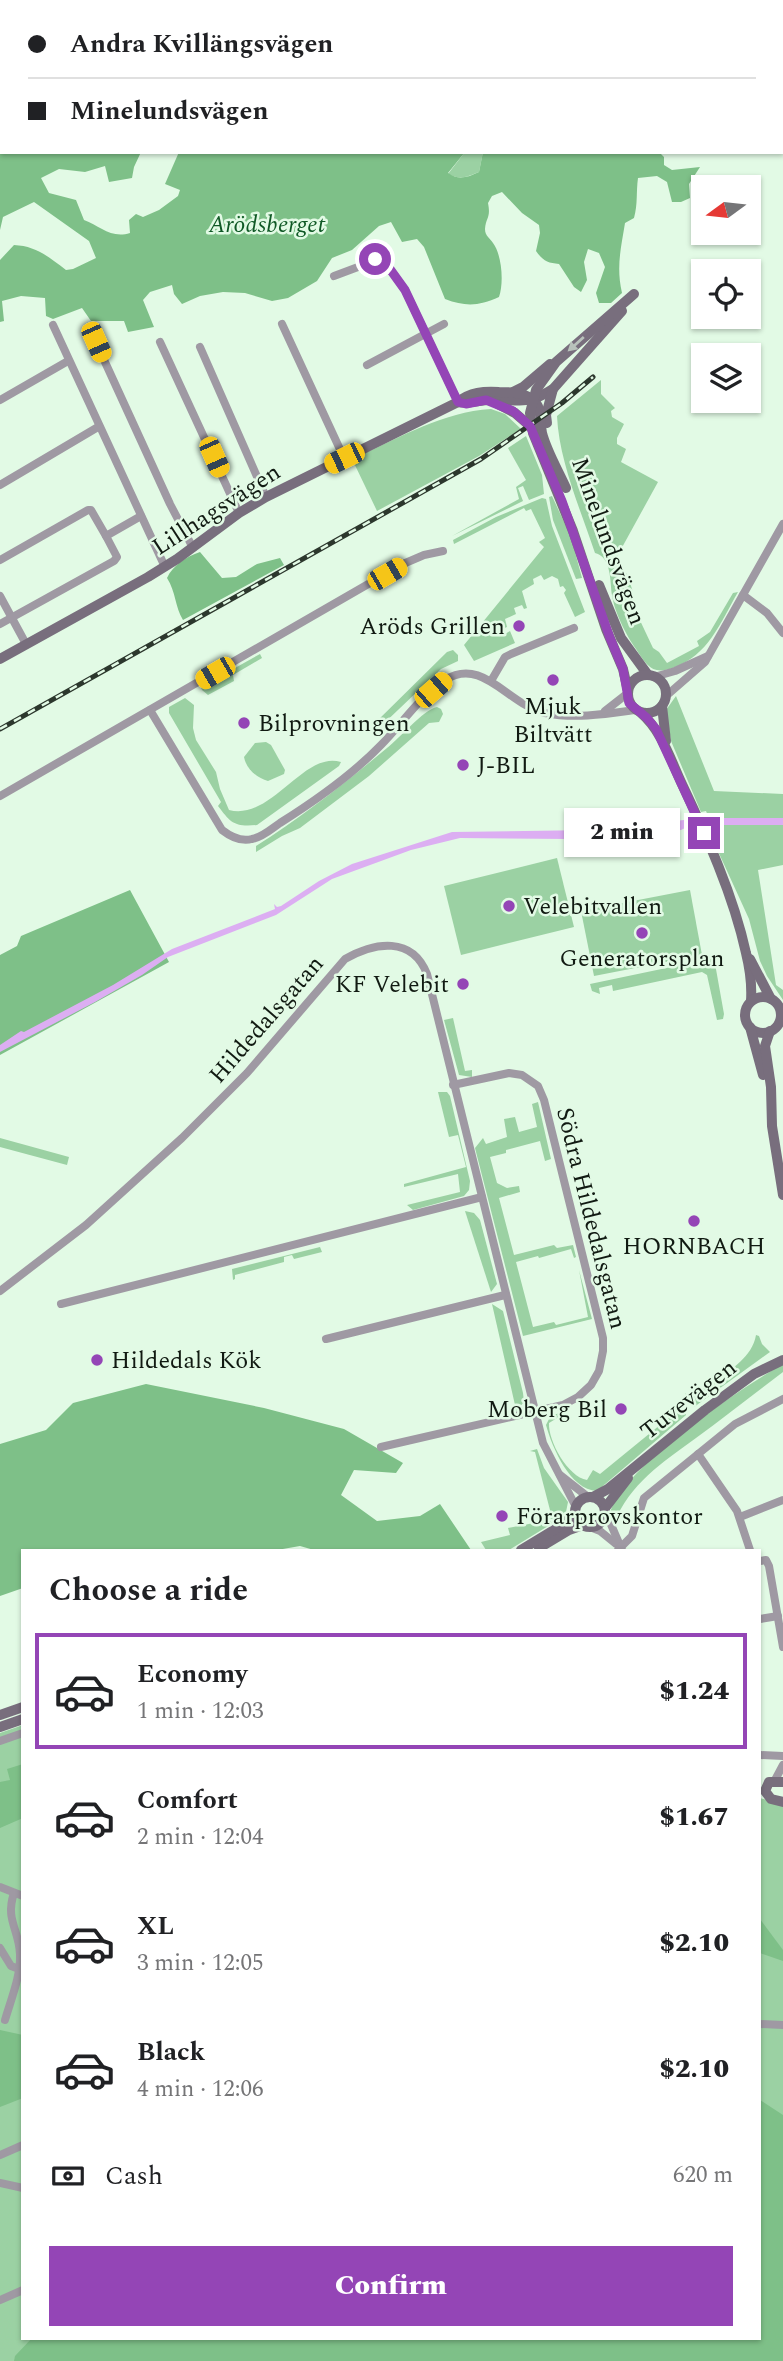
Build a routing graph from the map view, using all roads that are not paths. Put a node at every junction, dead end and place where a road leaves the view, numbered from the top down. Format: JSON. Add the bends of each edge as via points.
{"nodes":[{"id":1,"x":334,"y":276,"type":"dead end"},
{"id":2,"x":282,"y":324,"type":"dead end"},
{"id":3,"x":443,"y":324,"type":"dead end"},
{"id":4,"x":53,"y":325,"type":"dead end"},
{"id":5,"x":427,"y":333,"type":"junction"},
{"id":6,"x":94,"y":338,"type":"dead end"},
{"id":7,"x":160,"y":342,"type":"dead end"},
{"id":8,"x":200,"y":347,"type":"dead end"},
{"id":9,"x":68,"y":360,"type":"junction"},
{"id":10,"x":556,"y":362,"type":"junction"},
{"id":11,"x":367,"y":365,"type":"dead end"},
{"id":12,"x":553,"y":389,"type":"junction"},
{"id":13,"x":513,"y":392,"type":"junction"},
{"id":14,"x":0,"y":400,"type":"edge"},
{"id":15,"x":486,"y":400,"type":"junction"},
{"id":16,"x":533,"y":400,"type":"junction"},
{"id":17,"x":458,"y":402,"type":"junction"},
{"id":18,"x":546,"y":415,"type":"joint"},
{"id":19,"x":530,"y":426,"type":"junction"},
{"id":20,"x":98,"y":427,"type":"junction"},
{"id":21,"x":344,"y":458,"type":"junction"},
{"id":22,"x":0,"y":485,"type":"edge"},
{"id":23,"x":566,"y":488,"type":"junction"},
{"id":24,"x":266,"y":496,"type":"junction"},
{"id":25,"x":239,"y":513,"type":"junction"},
{"id":26,"x":141,"y":516,"type":"junction"},
{"id":27,"x":783,"y":524,"type":"edge"},
{"id":28,"x":106,"y":536,"type":"junction"},
{"id":29,"x":193,"y":548,"type":"junction"},
{"id":30,"x":443,"y":551,"type":"dead end"},
{"id":31,"x":0,"y":560,"type":"edge"},
{"id":32,"x":165,"y":567,"type":"junction"},
{"id":33,"x":743,"y":595,"type":"junction"},
{"id":34,"x":0,"y":596,"type":"edge"},
{"id":35,"x":12,"y":618,"type":"junction"},
{"id":36,"x":0,"y":624,"type":"edge"},
{"id":37,"x":574,"y":628,"type":"dead end"},
{"id":38,"x":783,"y":633,"type":"edge"},
{"id":39,"x":26,"y":644,"type":"junction"},
{"id":40,"x":708,"y":656,"type":"junction"},
{"id":41,"x":0,"y":659,"type":"edge"},
{"id":42,"x":651,"y":676,"type":"junction"},
{"id":43,"x":491,"y":681,"type":"junction"},
{"id":44,"x":628,"y":692,"type":"junction"},
{"id":45,"x":664,"y":701,"type":"junction"},
{"id":46,"x":150,"y":710,"type":"junction"},
{"id":47,"x":638,"y":711,"type":"junction"},
{"id":48,"x":602,"y":713,"type":"junction"},
{"id":49,"x":668,"y":754,"type":"junction"},
{"id":50,"x":0,"y":796,"type":"edge"},
{"id":51,"x":746,"y":954,"type":"junction"},
{"id":52,"x":771,"y":999,"type":"junction"},
{"id":53,"x":751,"y":1001,"type":"junction"},
{"id":54,"x":781,"y":1009,"type":"edge"},
{"id":55,"x":750,"y":1027,"type":"junction"},
{"id":56,"x":776,"y":1029,"type":"edge"},
{"id":57,"x":453,"y":1085,"type":"junction"},
{"id":58,"x":771,"y":1105,"type":"junction"},
{"id":59,"x":783,"y":1195,"type":"edge"},
{"id":60,"x":482,"y":1197,"type":"junction"},
{"id":61,"x":0,"y":1291,"type":"edge"},
{"id":62,"x":505,"y":1295,"type":"junction"},
{"id":63,"x":61,"y":1304,"type":"dead end"},
{"id":64,"x":326,"y":1339,"type":"dead end"},
{"id":65,"x":783,"y":1351,"type":"edge"},
{"id":66,"x":783,"y":1360,"type":"edge"},
{"id":67,"x":765,"y":1368,"type":"junction"},
{"id":68,"x":783,"y":1399,"type":"edge"},
{"id":69,"x":536,"y":1413,"type":"junction"},
{"id":70,"x":381,"y":1447,"type":"dead end"},
{"id":71,"x":698,"y":1454,"type":"junction"},
{"id":72,"x":638,"y":1465,"type":"junction"},
{"id":73,"x":560,"y":1475,"type":"junction"},
{"id":74,"x":591,"y":1497,"type":"junction"},
{"id":75,"x":783,"y":1500,"type":"edge"},
{"id":76,"x":575,"y":1510,"type":"junction"},
{"id":77,"x":606,"y":1511,"type":"junction"},
{"id":78,"x":740,"y":1517,"type":"junction"},
{"id":79,"x":586,"y":1526,"type":"junction"},
{"id":80,"x":523,"y":1549,"type":"edge"},
{"id":81,"x":536,"y":1549,"type":"edge"},
{"id":82,"x":620,"y":1549,"type":"edge"},
{"id":83,"x":750,"y":1549,"type":"edge"},
{"id":84,"x":763,"y":1560,"type":"edge"},
{"id":85,"x":783,"y":1585,"type":"edge"},
{"id":86,"x":773,"y":1587,"type":"junction"},
{"id":87,"x":778,"y":1616,"type":"junction"},
{"id":88,"x":761,"y":1619,"type":"edge"},
{"id":89,"x":783,"y":1647,"type":"edge"},
{"id":90,"x":21,"y":1708,"type":"edge"},
{"id":91,"x":0,"y":1715,"type":"edge"},
{"id":92,"x":21,"y":1720,"type":"edge"},
{"id":93,"x":0,"y":1727,"type":"edge"},
{"id":94,"x":21,"y":1734,"type":"edge"},
{"id":95,"x":0,"y":1741,"type":"edge"},
{"id":96,"x":761,"y":1755,"type":"edge"},
{"id":97,"x":783,"y":1756,"type":"edge"},
{"id":98,"x":783,"y":1765,"type":"edge"},
{"id":99,"x":768,"y":1784,"type":"edge"},
{"id":100,"x":783,"y":1802,"type":"edge"},
{"id":101,"x":0,"y":1887,"type":"edge"},
{"id":102,"x":19,"y":1895,"type":"edge"},
{"id":103,"x":0,"y":1948,"type":"edge"},
{"id":104,"x":19,"y":1969,"type":"junction"},
{"id":105,"x":5,"y":2020,"type":"dead end"},
{"id":106,"x":761,"y":2024,"type":"edge"},
{"id":107,"x":783,"y":2025,"type":"edge"},
{"id":108,"x":21,"y":2146,"type":"edge"},
{"id":109,"x":0,"y":2155,"type":"edge"},
{"id":110,"x":0,"y":2183,"type":"edge"},
{"id":111,"x":21,"y":2188,"type":"edge"},
{"id":112,"x":21,"y":2291,"type":"edge"},
{"id":113,"x":0,"y":2301,"type":"edge"}],
"edges":[{"from":1,"to":5,"type":"street","via":[[382,258]]},
{"from":2,"to":21,"type":"street"},
{"from":3,"to":5,"type":"street"},
{"from":4,"to":9,"type":"street"},
{"from":5,"to":11,"type":"street"},
{"from":5,"to":17,"type":"street"},
{"from":6,"to":29,"type":"street"},
{"from":7,"to":25,"type":"street"},
{"from":8,"to":24,"type":"street"},
{"from":9,"to":14,"type":"street"},
{"from":9,"to":20,"type":"street"},
{"from":12,"to":10,"type":"main road","name":"Lillhagsvägen","one_way":true,"via":[[634,295]]},
{"from":10,"to":13,"type":"main road","name":"Lillhagsvägen"},
{"from":10,"to":16,"type":"main road","name":"Lillhagsvägen"},
{"from":12,"to":16,"type":"main road","name":"Lillhagsvägen"},
{"from":12,"to":18,"type":"main road","name":"Lillhagsvägen"},
{"from":13,"to":16,"type":"main road","name":"Lillhagsvägen"},
{"from":13,"to":17,"type":"main road","name":"Lillhagsvägen","via":[[479,392]]},
{"from":15,"to":16,"type":"main road","name":"Lillhagsvägen"},
{"from":15,"to":17,"type":"main road","name":"Lillhagsvägen"},
{"from":15,"to":19,"type":"main road","name":"Lillhagsvägen","via":[[513,411]]},
{"from":16,"to":19,"type":"main road","name":"Lillhagsvägen"},
{"from":16,"to":23,"type":"main road","via":[[548,451]]},
{"from":17,"to":21,"type":"main road","name":"Lillhagsvägen"},
{"from":18,"to":23,"type":"main road","name":"Minelundsvägen"},
{"from":19,"to":44,"type":"main road","name":"Minelundsvägen","via":[[573,531]]},
{"from":20,"to":22,"type":"street"},
{"from":20,"to":26,"type":"street"},
{"from":21,"to":24,"type":"main road","name":"Lillhagsvägen"},
{"from":23,"to":42,"type":"main road","name":"Minelundsvägen","via":[[615,626],[632,656]]},
{"from":24,"to":25,"type":"main road","name":"Lillhagsvägen"},
{"from":25,"to":29,"type":"main road","name":"Lillhagsvägen"},
{"from":26,"to":28,"type":"street"},
{"from":26,"to":32,"type":"street"},
{"from":27,"to":33,"type":"street"},
{"from":28,"to":31,"type":"street","via":[[89,509]]},
{"from":28,"to":35,"type":"street","via":[[116,559]]},
{"from":29,"to":32,"type":"main road","name":"Lillhagsvägen"},
{"from":30,"to":46,"type":"street","via":[[403,565]]},
{"from":32,"to":39,"type":"main road","name":"Lillhagsvägen"},
{"from":33,"to":38,"type":"street"},
{"from":33,"to":40,"type":"street"},
{"from":34,"to":35,"type":"street"},
{"from":35,"to":36,"type":"street"},
{"from":35,"to":39,"type":"street"},
{"from":37,"to":43,"type":"street","via":[[511,653]]},
{"from":39,"to":41,"type":"main road","name":"Lillhagsvägen"},
{"from":40,"to":42,"type":"street"},
{"from":40,"to":45,"type":"street"},
{"from":42,"to":44,"type":"main road","via":[[635,679]]},
{"from":42,"to":45,"type":"main road","name":"Minelundsvägen","via":[[662,683]]},
{"from":43,"to":46,"type":"street","via":[[474,673],[444,680],[366,759],[291,817],[250,840],[222,830]]},
{"from":43,"to":48,"type":"street","via":[[515,700],[542,712]]},
{"from":44,"to":47,"type":"main road","name":"Minelundsvägen","via":[[629,703]]},
{"from":44,"to":48,"type":"street"},
{"from":45,"to":47,"type":"main road","via":[[651,713]]},
{"from":45,"to":49,"type":"main road","name":"Minelundsvägen"},
{"from":46,"to":50,"type":"street"},
{"from":47,"to":48,"type":"street"},
{"from":47,"to":49,"type":"main road","name":"Minelundsvägen","via":[[656,729]]},
{"from":49,"to":51,"type":"main road","name":"Minelundsvägen","via":[[725,886]]},
{"from":51,"to":52,"type":"main road","name":"Minelundsvägen"},
{"from":51,"to":53,"type":"main road","name":"Minelundsvägen"},
{"from":52,"to":53,"type":"main road"},
{"from":52,"to":54,"type":"main road","name":"Minelundsvägen"},
{"from":53,"to":55,"type":"main road","name":"Minelundsvägen","via":[[745,1014]]},
{"from":54,"to":56,"type":"main road","name":"Minelundsvägen"},
{"from":55,"to":56,"type":"main road","via":[[759,1032]]},
{"from":55,"to":58,"type":"main road","name":"Minelundsvägen"},
{"from":56,"to":58,"type":"main road","name":"Minelundsvägen","via":[[765,1046]]},
{"from":57,"to":60,"type":"street","name":"Hildedalsgatan"},
{"from":57,"to":61,"type":"street","name":"Hildedalsgatan","via":[[420,960],[398,945],[352,955],[182,1138],[86,1225]]},
{"from":57,"to":69,"type":"street","name":"Södra Hildedalsgatan","via":[[509,1073],[522,1075],[538,1086],[554,1135],[603,1351],[599,1371],[578,1398]]},
{"from":58,"to":59,"type":"main road","name":"Minelundsvägen"},
{"from":60,"to":62,"type":"street","name":"Hildedalsgatan"},
{"from":60,"to":63,"type":"street"},
{"from":62,"to":64,"type":"street"},
{"from":62,"to":69,"type":"street","name":"Hildedalsgatan"},
{"from":65,"to":67,"type":"main road","name":"Tuvevägen"},
{"from":66,"to":67,"type":"main road","name":"Tuvevägen"},
{"from":67,"to":72,"type":"main road","name":"Tuvevägen"},
{"from":68,"to":71,"type":"street","via":[[735,1424]]},
{"from":69,"to":70,"type":"street","name":"Södra Hildedalsgatan"},
{"from":69,"to":73,"type":"street","name":"Hildedalsgatan","via":[[542,1443]]},
{"from":71,"to":78,"type":"street"},
{"from":71,"to":82,"type":"street","via":[[644,1498],[632,1536]]},
{"from":72,"to":74,"type":"main road","name":"Tuvevägen"},
{"from":72,"to":77,"type":"main road","name":"Tuvevägen"},
{"from":73,"to":74,"type":"street","name":"Hildedalsgatan"},
{"from":73,"to":76,"type":"street","name":"Hildedalsgatan"},
{"from":74,"to":76,"type":"main road","name":"Tuvevägen","via":[[580,1500]]},
{"from":74,"to":77,"type":"main road","via":[[600,1500]]},
{"from":75,"to":78,"type":"street"},
{"from":76,"to":79,"type":"main road","via":[[577,1520]]},
{"from":76,"to":80,"type":"main road","name":"Tuvevägen","via":[[559,1527]]},
{"from":77,"to":79,"type":"main road","name":"Tuvevägen","via":[[601,1524]]},
{"from":77,"to":82,"type":"street"},
{"from":78,"to":83,"type":"street"},
{"from":79,"to":81,"type":"main road","name":"Tuvevägen"},
{"from":79,"to":82,"type":"street","via":[[600,1531]]},
{"from":84,"to":86,"type":"street","via":[[769,1566]]},
{"from":85,"to":86,"type":"street"},
{"from":86,"to":87,"type":"street"},
{"from":87,"to":88,"type":"street"},
{"from":87,"to":89,"type":"street"},
{"from":90,"to":91,"type":"main road"},
{"from":92,"to":93,"type":"main road"},
{"from":94,"to":95,"type":"street"},
{"from":96,"to":97,"type":"street"},
{"from":98,"to":99,"type":"street"},
{"from":99,"to":100,"type":"main road","via":[[774,1801]]},
{"from":101,"to":102,"type":"street"},
{"from":102,"to":104,"type":"street","via":[[10,1911],[19,1946]]},
{"from":103,"to":104,"type":"street","via":[[11,1966]]},
{"from":104,"to":105,"type":"street"},
{"from":106,"to":107,"type":"street"},
{"from":108,"to":109,"type":"street"},
{"from":110,"to":111,"type":"street"},
{"from":112,"to":113,"type":"street"}]}
